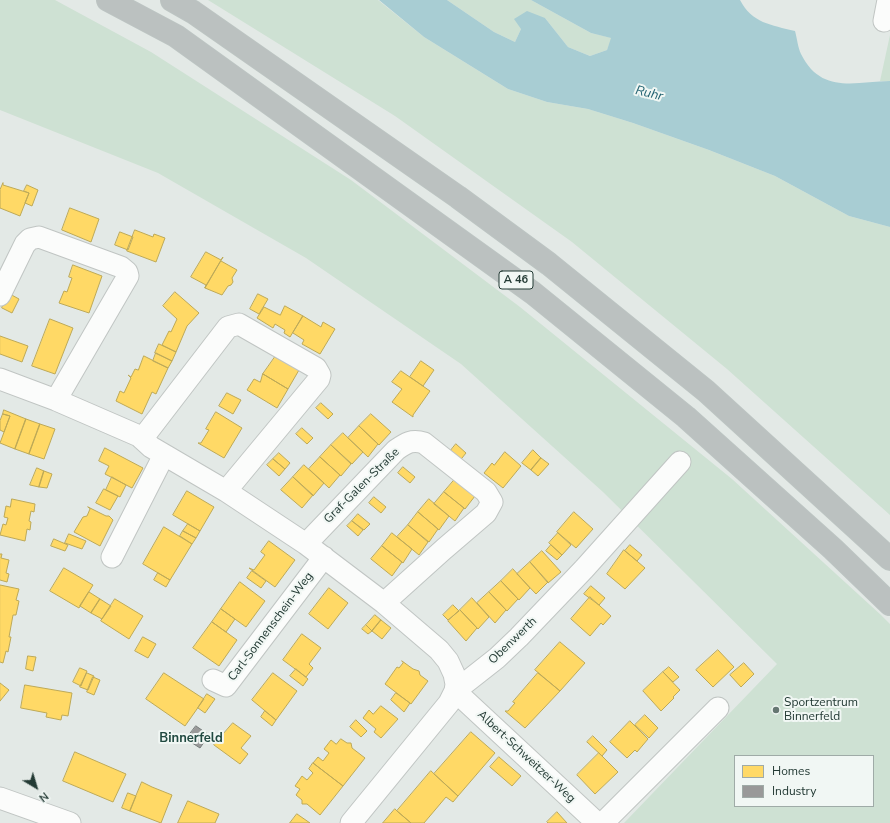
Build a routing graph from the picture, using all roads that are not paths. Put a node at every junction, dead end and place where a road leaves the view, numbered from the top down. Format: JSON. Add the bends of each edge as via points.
{"nodes":[{"id":1,"x":108,"y":0,"type":"edge"},
{"id":2,"x":172,"y":0,"type":"edge"},
{"id":3,"x":888,"y":0,"type":"edge"},
{"id":4,"x":884,"y":21,"type":"dead end"},
{"id":5,"x":0,"y":295,"type":"edge"},
{"id":6,"x":0,"y":379,"type":"edge"},
{"id":7,"x":56,"y":400,"type":"junction"},
{"id":8,"x":142,"y":439,"type":"junction"},
{"id":9,"x":164,"y":455,"type":"junction"},
{"id":10,"x":680,"y":462,"type":"dead end"},
{"id":11,"x":226,"y":491,"type":"junction"},
{"id":12,"x":306,"y":544,"type":"junction"},
{"id":13,"x":112,"y":557,"type":"dead end"},
{"id":14,"x":324,"y":557,"type":"junction"},
{"id":15,"x":890,"y":559,"type":"edge"},
{"id":16,"x":384,"y":603,"type":"junction"},
{"id":17,"x":890,"y":604,"type":"edge"},
{"id":18,"x":213,"y":680,"type":"dead end"},
{"id":19,"x":455,"y":691,"type":"junction"},
{"id":20,"x":718,"y":708,"type":"dead end"},
{"id":21,"x":0,"y":798,"type":"edge"},
{"id":22,"x":70,"y":823,"type":"edge"},
{"id":23,"x":351,"y":823,"type":"edge"},
{"id":24,"x":597,"y":823,"type":"edge"},
{"id":25,"x":603,"y":823,"type":"edge"}],
"edges":[{"from":1,"to":17,"type":"highway","number":"A 46","via":[[176,36],[533,293],[686,417],[833,549]]},
{"from":2,"to":15,"type":"highway","number":"A 46","via":[[193,12],[458,197],[549,264],[706,391]]},
{"from":3,"to":4,"type":"street"},
{"from":5,"to":7,"type":"street","via":[[25,244],[34,237],[121,267],[127,272],[128,276]]},
{"from":6,"to":7,"type":"street"},
{"from":7,"to":8,"type":"street"},
{"from":8,"to":9,"type":"street"},
{"from":8,"to":11,"type":"street","via":[[231,325],[239,324],[316,368],[320,375],[319,380]]},
{"from":9,"to":11,"type":"street"},
{"from":9,"to":13,"type":"street"},
{"from":10,"to":19,"type":"street","name":"Obenwerth","via":[[519,638]]},
{"from":11,"to":12,"type":"street"},
{"from":12,"to":14,"type":"street"},
{"from":12,"to":16,"type":"street","name":"Graf-Galen-Straße","via":[[396,450],[416,440],[424,443],[486,492],[492,502],[486,513]]},
{"from":14,"to":16,"type":"street"},
{"from":14,"to":18,"type":"street","name":"Carl-Sonnenschein-Weg","via":[[226,686]]},
{"from":16,"to":19,"type":"street","via":[[439,650],[448,661],[454,674]]},
{"from":19,"to":23,"type":"street","name":"Obenwerth","via":[[449,703]]},
{"from":19,"to":24,"type":"street","name":"Albert-Schweitzer-Weg"},
{"from":20,"to":25,"type":"street"},
{"from":21,"to":22,"type":"street"}]}
